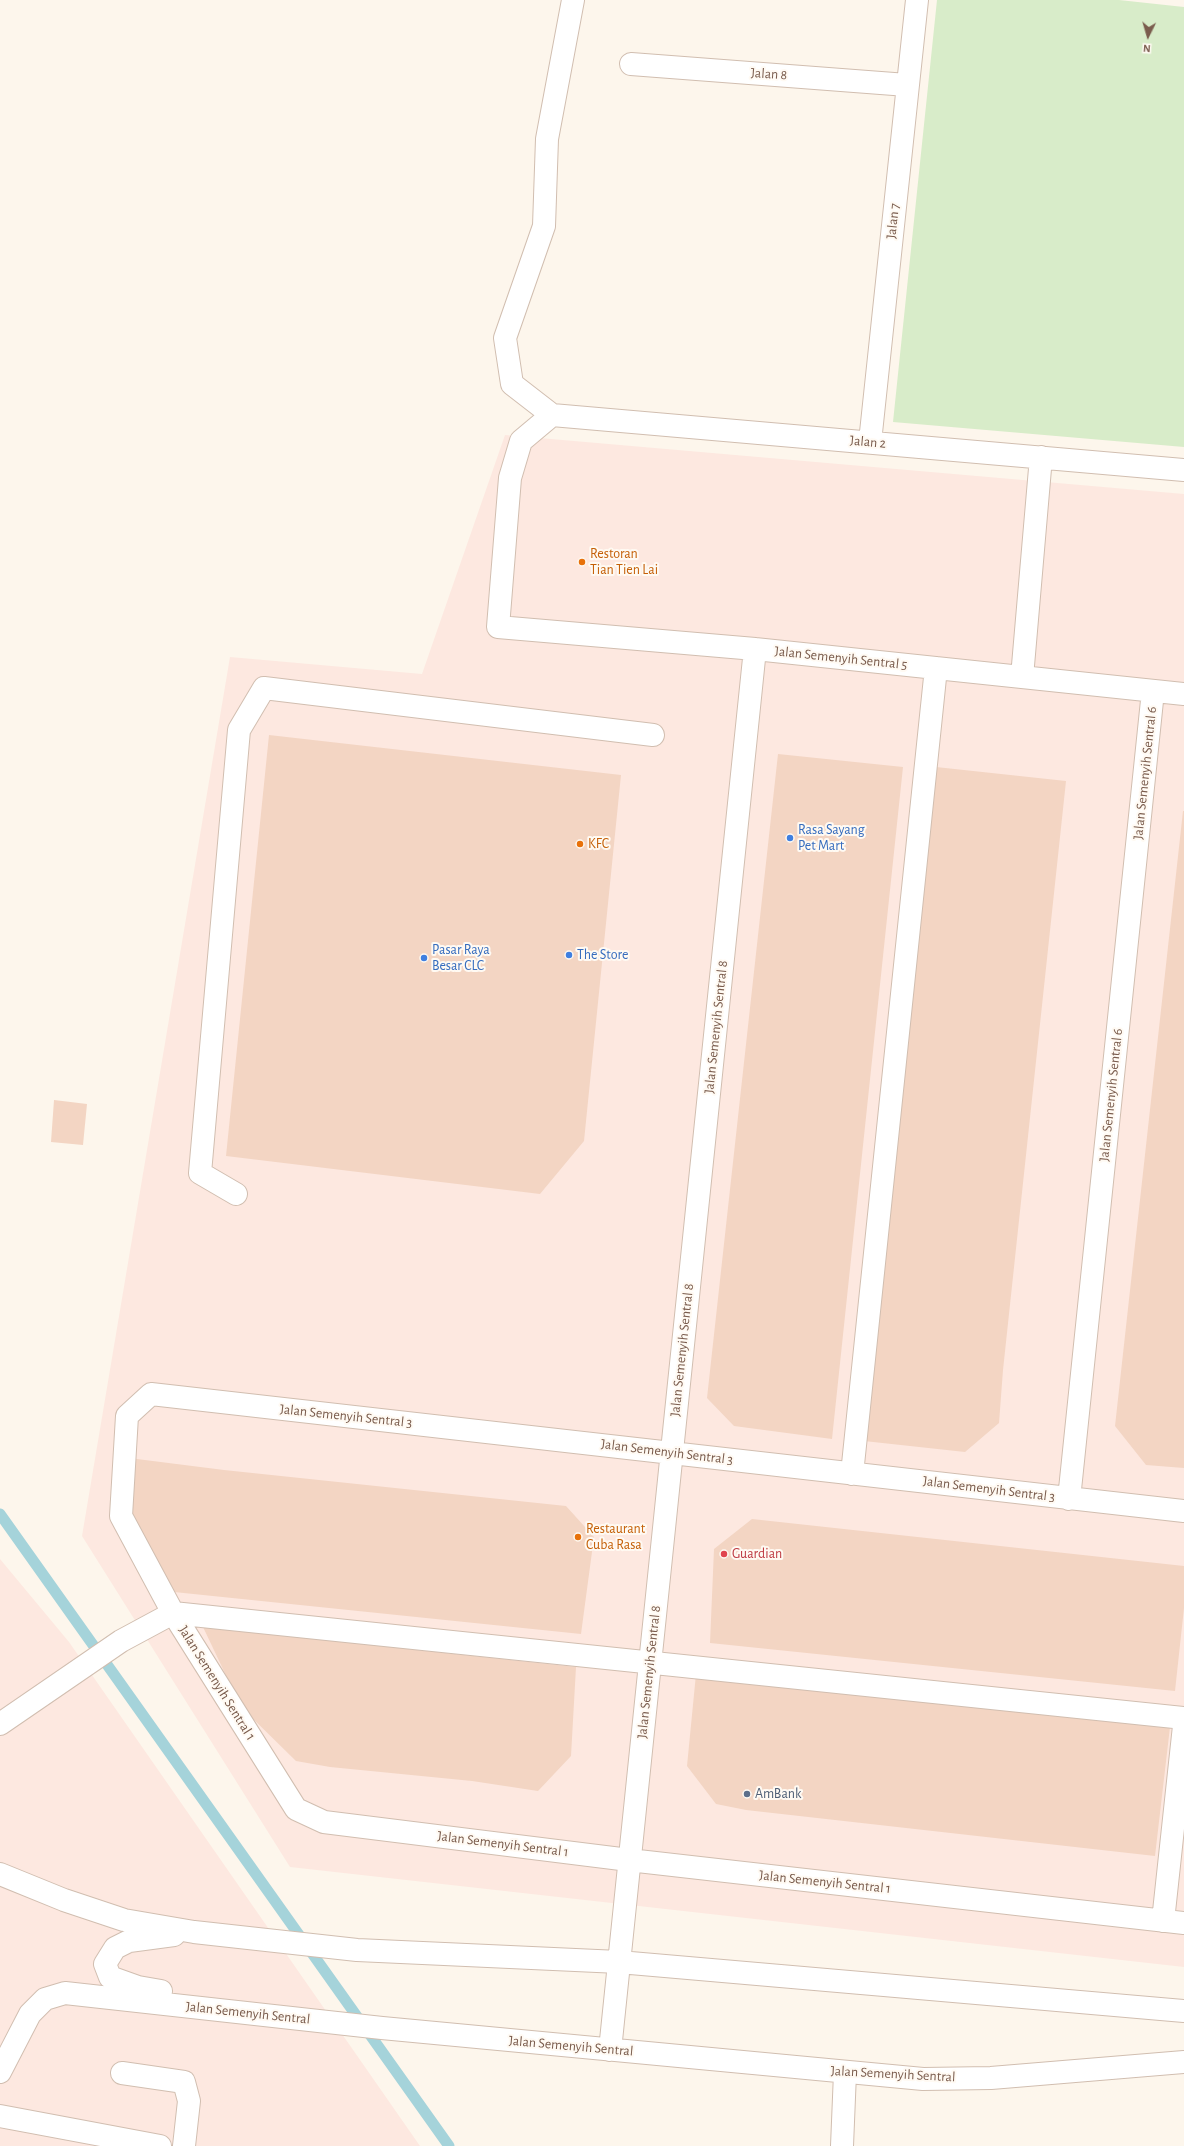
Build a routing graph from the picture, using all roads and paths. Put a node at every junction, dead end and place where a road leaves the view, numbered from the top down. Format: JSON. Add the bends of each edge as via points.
{"nodes":[{"id":1,"x":573,"y":0,"type":"edge"},
{"id":2,"x":917,"y":0,"type":"edge"},
{"id":3,"x":631,"y":64,"type":"dead end"},
{"id":4,"x":907,"y":84,"type":"junction"},
{"id":5,"x":552,"y":415,"type":"junction"},
{"id":6,"x":870,"y":442,"type":"junction"},
{"id":7,"x":1040,"y":457,"type":"junction"},
{"id":8,"x":1184,"y":470,"type":"edge"},
{"id":9,"x":755,"y":650,"type":"junction"},
{"id":10,"x":936,"y":668,"type":"junction"},
{"id":11,"x":1022,"y":677,"type":"junction"},
{"id":12,"x":1153,"y":691,"type":"junction"},
{"id":13,"x":1184,"y":694,"type":"edge"},
{"id":14,"x":653,"y":735,"type":"dead end"},
{"id":15,"x":236,"y":1194,"type":"dead end"},
{"id":16,"x":151,"y":1394,"type":"joint"},
{"id":17,"x":672,"y":1453,"type":"junction"},
{"id":18,"x":852,"y":1474,"type":"junction"},
{"id":19,"x":1069,"y":1499,"type":"junction"},
{"id":20,"x":1184,"y":1511,"type":"edge"},
{"id":21,"x":173,"y":1613,"type":"junction"},
{"id":22,"x":650,"y":1663,"type":"junction"},
{"id":23,"x":1184,"y":1718,"type":"edge"},
{"id":24,"x":0,"y":1724,"type":"edge"},
{"id":25,"x":1184,"y":1726,"type":"edge"},
{"id":26,"x":629,"y":1860,"type":"junction"},
{"id":27,"x":0,"y":1874,"type":"edge"},
{"id":28,"x":1174,"y":1922,"type":"edge"},
{"id":29,"x":194,"y":1932,"type":"junction"},
{"id":30,"x":618,"y":1962,"type":"junction"},
{"id":31,"x":1184,"y":2011,"type":"edge"},
{"id":32,"x":256,"y":2013,"type":"junction"},
{"id":33,"x":610,"y":2050,"type":"junction"},
{"id":34,"x":1184,"y":2062,"type":"edge"},
{"id":35,"x":0,"y":2072,"type":"edge"},
{"id":36,"x":122,"y":2073,"type":"dead end"},
{"id":37,"x":845,"y":2073,"type":"junction"},
{"id":38,"x":0,"y":2116,"type":"edge"},
{"id":39,"x":160,"y":2146,"type":"edge"},
{"id":40,"x":184,"y":2146,"type":"edge"},
{"id":41,"x":842,"y":2146,"type":"edge"}],
"edges":[{"from":1,"to":5,"type":"street","via":[[547,139],[544,226],[505,338],[512,384]]},
{"from":2,"to":4,"type":"street","name":"Jalan 7"},
{"from":3,"to":4,"type":"street","name":"Jalan 8"},
{"from":4,"to":6,"type":"street","name":"Jalan 7"},
{"from":5,"to":6,"type":"street","name":"Jalan 2"},
{"from":5,"to":9,"type":"street","name":"Jalan Semenyih Sentral 5","via":[[521,441],[510,478],[498,627]]},
{"from":6,"to":7,"type":"street","name":"Jalan 2"},
{"from":7,"to":8,"type":"street","name":"Jalan 2"},
{"from":7,"to":11,"type":"street"},
{"from":9,"to":10,"type":"street","name":"Jalan Semenyih Sentral 5"},
{"from":9,"to":17,"type":"street","name":"Jalan Semenyih Sentral 8"},
{"from":10,"to":11,"type":"street","name":"Jalan Semenyih Sentral 5"},
{"from":10,"to":18,"type":"street"},
{"from":11,"to":12,"type":"street","name":"Jalan Semenyih Sentral 5"},
{"from":12,"to":13,"type":"street","name":"Jalan Semenyih Sentral 5"},
{"from":12,"to":19,"type":"street","name":"Jalan Semenyih Sentral 6"},
{"from":14,"to":15,"type":"street","via":[[264,688],[239,730],[200,1173]]},
{"from":16,"to":17,"type":"street","name":"Jalan Semenyih Sentral 3"},
{"from":16,"to":21,"type":"street","name":"Jalan Semenyih Sentral 1","via":[[127,1416],[121,1516]]},
{"from":17,"to":18,"type":"street","name":"Jalan Semenyih Sentral 3"},
{"from":17,"to":22,"type":"street","name":"Jalan Semenyih Sentral 8"},
{"from":18,"to":19,"type":"street","name":"Jalan Semenyih Sentral 3"},
{"from":19,"to":20,"type":"street","name":"Jalan Semenyih Sentral 3"},
{"from":21,"to":22,"type":"street"},
{"from":21,"to":24,"type":"street","via":[[121,1641]]},
{"from":21,"to":26,"type":"street","name":"Jalan Semenyih Sentral 1","via":[[296,1809],[324,1822]]},
{"from":22,"to":23,"type":"street"},
{"from":22,"to":26,"type":"street","name":"Jalan Semenyih Sentral 8"},
{"from":25,"to":28,"type":"street"},
{"from":26,"to":28,"type":"street","name":"Jalan Semenyih Sentral 1"},
{"from":26,"to":30,"type":"street","name":"Jalan Semenyih Sentral 8"},
{"from":27,"to":29,"type":"street","via":[[64,1900],[124,1920]]},
{"from":29,"to":30,"type":"street","via":[[357,1950]]},
{"from":29,"to":32,"type":"street","via":[[130,1942],[115,1948],[105,1964],[110,1977],[138,1987]]},
{"from":30,"to":31,"type":"street"},
{"from":30,"to":33,"type":"street","name":"Jalan Semenyih Sentral 8"},
{"from":32,"to":33,"type":"street","name":"Jalan Semenyih Sentral"},
{"from":32,"to":35,"type":"street","name":"Jalan Semenyih Sentral","via":[[65,1994],[45,1999],[30,2014]]},
{"from":33,"to":37,"type":"street","name":"Jalan Semenyih Sentral"},
{"from":34,"to":37,"type":"street","name":"Jalan Semenyih Sentral","via":[[991,2078],[923,2079]]},
{"from":36,"to":40,"type":"street","via":[[184,2082],[189,2101]]},
{"from":37,"to":41,"type":"street"},
{"from":38,"to":39,"type":"street"}]}
